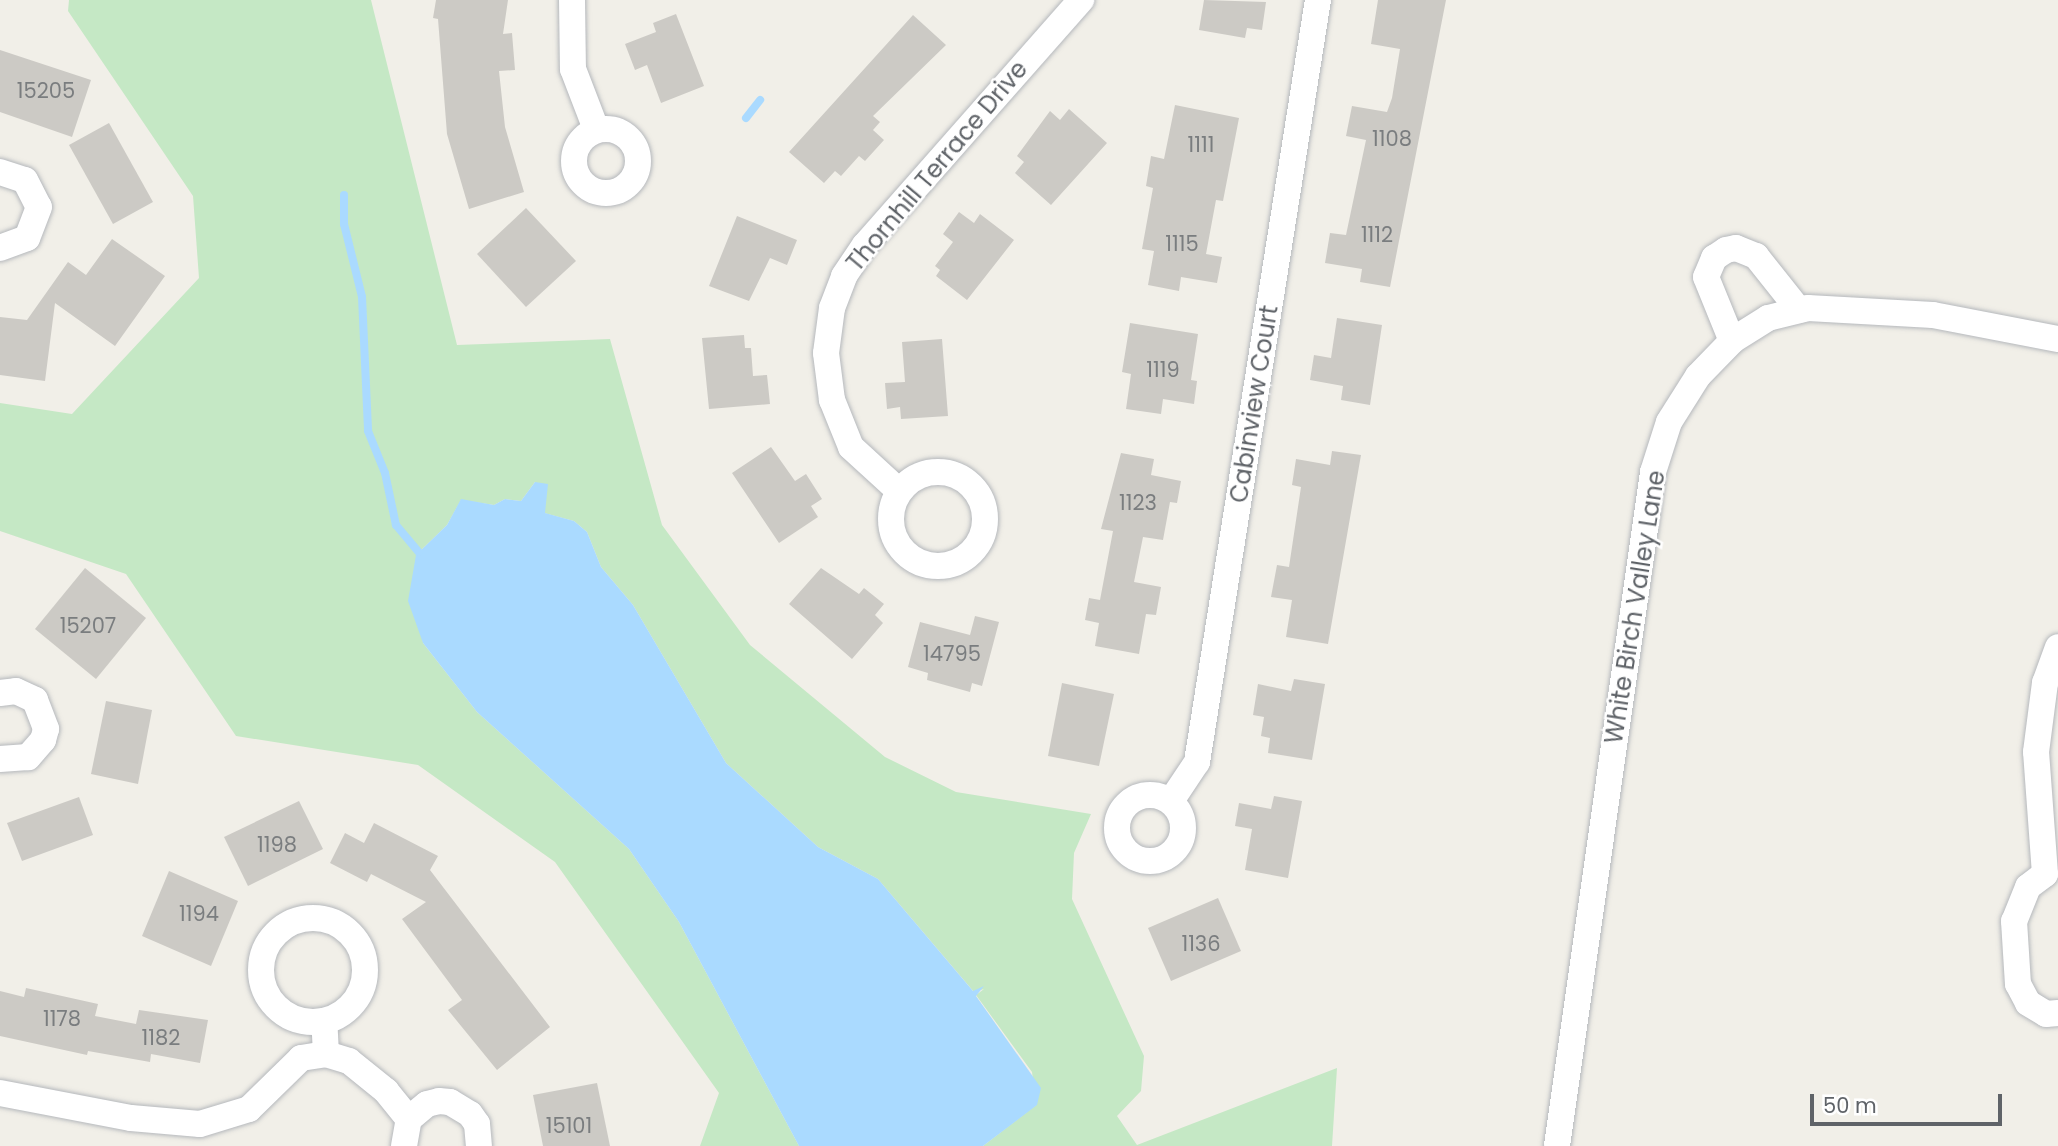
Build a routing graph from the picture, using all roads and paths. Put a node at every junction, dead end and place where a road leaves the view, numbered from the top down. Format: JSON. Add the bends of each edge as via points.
{"nodes":[{"id":1,"x":572,"y":0,"type":"edge"},
{"id":2,"x":1081,"y":0,"type":"edge"},
{"id":3,"x":1318,"y":0,"type":"edge"},
{"id":4,"x":596,"y":129,"type":"dead end"},
{"id":5,"x":0,"y":172,"type":"edge"},
{"id":6,"x":0,"y":248,"type":"edge"},
{"id":7,"x":1799,"y":310,"type":"junction"},
{"id":8,"x":2058,"y":339,"type":"edge"},
{"id":9,"x":1732,"y":341,"type":"junction"},
{"id":10,"x":900,"y":491,"type":"dead end"},
{"id":11,"x":2058,"y":647,"type":"edge"},
{"id":12,"x":0,"y":693,"type":"edge"},
{"id":13,"x":0,"y":759,"type":"edge"},
{"id":14,"x":1171,"y":801,"type":"dead end"},
{"id":15,"x":2051,"y":877,"type":"edge"},
{"id":16,"x":2058,"y":1013,"type":"edge"},
{"id":17,"x":324,"y":1021,"type":"dead end"},
{"id":18,"x":326,"y":1054,"type":"junction"},
{"id":19,"x":0,"y":1093,"type":"edge"},
{"id":20,"x":409,"y":1119,"type":"junction"},
{"id":21,"x":404,"y":1146,"type":"edge"},
{"id":22,"x":480,"y":1146,"type":"edge"},
{"id":23,"x":1557,"y":1146,"type":"edge"}],
"edges":[{"from":1,"to":4,"type":"street","via":[[573,69]]},
{"from":2,"to":10,"type":"street","name":"Thornhill Terrace Drive","via":[[865,245],[840,287],[826,352],[831,400],[851,447]]},
{"from":3,"to":14,"type":"street","name":"Cabinview Court","via":[[1197,762]]},
{"from":5,"to":6,"type":"street","via":[[25,180],[39,207],[34,230],[27,238]]},
{"from":7,"to":8,"type":"street","name":"White Birch Valley Lane","via":[[1855,307]]},
{"from":7,"to":9,"type":"street","name":"White Birch Valley Lane","via":[[1768,318]]},
{"from":7,"to":9,"type":"street","via":[[1756,256],[1737,248],[1726,250],[1714,258],[1706,277]]},
{"from":9,"to":23,"type":"street","name":"White Birch Valley Lane","via":[[1698,376],[1669,422],[1653,472]]},
{"from":11,"to":15,"type":"street","via":[[2045,683],[2036,752]]},
{"from":12,"to":13,"type":"street","via":[[16,691],[35,700],[46,729],[43,740],[27,757]]},
{"from":15,"to":16,"type":"street","via":[[2028,887],[2014,921],[2018,984],[2028,1003],[2046,1014]]},
{"from":17,"to":18,"type":"street"},
{"from":18,"to":19,"type":"street","via":[[301,1058],[249,1109],[200,1125],[131,1118]]},
{"from":18,"to":20,"type":"street","via":[[349,1061],[386,1091]]},
{"from":20,"to":21,"type":"street"},
{"from":20,"to":22,"type":"street","via":[[427,1104],[450,1102],[477,1124]]}]}
